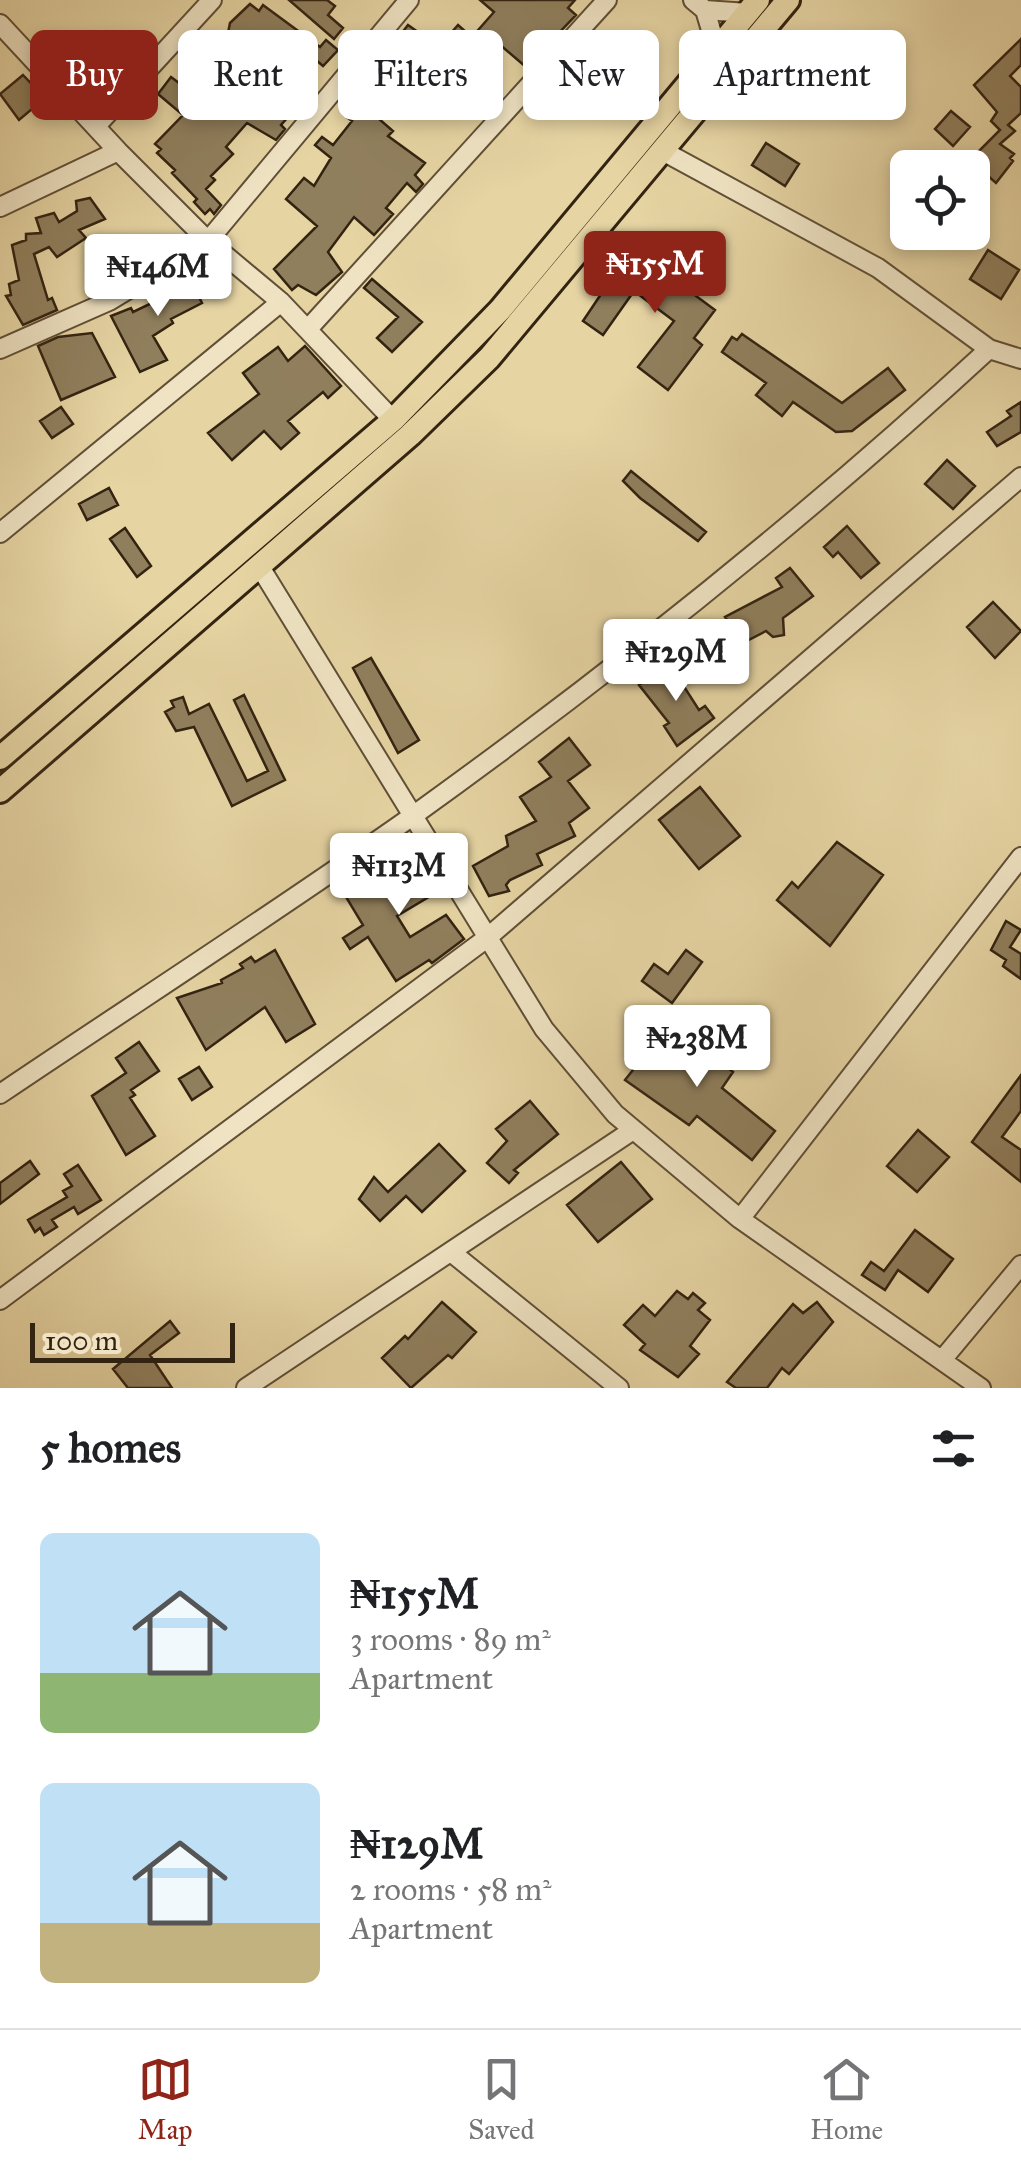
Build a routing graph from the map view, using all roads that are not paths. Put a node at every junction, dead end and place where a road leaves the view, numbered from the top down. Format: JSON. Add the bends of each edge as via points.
{"nodes":[{"id":1,"x":212,"y":0,"type":"edge"},
{"id":2,"x":408,"y":0,"type":"edge"},
{"id":3,"x":607,"y":0,"type":"edge"},
{"id":4,"x":788,"y":0,"type":"edge"},
{"id":5,"x":699,"y":5,"type":"edge"},
{"id":6,"x":753,"y":6,"type":"edge"},
{"id":7,"x":0,"y":24,"type":"edge"},
{"id":8,"x":709,"y":30,"type":"edge"},
{"id":9,"x":733,"y":30,"type":"edge"},
{"id":10,"x":679,"y":96,"type":"edge"},
{"id":11,"x":97,"y":125,"type":"junction"},
{"id":12,"x":661,"y":150,"type":"junction"},
{"id":13,"x":118,"y":151,"type":"junction"},
{"id":14,"x":0,"y":207,"type":"edge"},
{"id":15,"x":208,"y":241,"type":"junction"},
{"id":16,"x":281,"y":302,"type":"junction"},
{"id":17,"x":308,"y":329,"type":"junction"},
{"id":18,"x":0,"y":349,"type":"edge"},
{"id":19,"x":989,"y":349,"type":"junction"},
{"id":20,"x":1021,"y":358,"type":"edge"},
{"id":21,"x":393,"y":420,"type":"junction"},
{"id":22,"x":1021,"y":476,"type":"edge"},
{"id":23,"x":1,"y":529,"type":"edge"},
{"id":24,"x":276,"y":538,"type":"junction"},
{"id":25,"x":260,"y":567,"type":"junction"},
{"id":26,"x":0,"y":758,"type":"edge"},
{"id":27,"x":0,"y":791,"type":"edge"},
{"id":28,"x":411,"y":817,"type":"junction"},
{"id":29,"x":1021,"y":857,"type":"edge"},
{"id":30,"x":488,"y":938,"type":"junction"},
{"id":31,"x":0,"y":1094,"type":"edge"},
{"id":32,"x":633,"y":1130,"type":"junction"},
{"id":33,"x":740,"y":1219,"type":"junction"},
{"id":34,"x":450,"y":1252,"type":"junction"},
{"id":35,"x":1021,"y":1265,"type":"edge"},
{"id":36,"x":0,"y":1300,"type":"edge"},
{"id":37,"x":942,"y":1360,"type":"junction"},
{"id":38,"x":246,"y":1388,"type":"edge"},
{"id":39,"x":619,"y":1388,"type":"edge"},
{"id":40,"x":982,"y":1388,"type":"edge"}],
"edges":[{"from":1,"to":11,"type":"street"},
{"from":2,"to":15,"type":"street"},
{"from":3,"to":17,"type":"street"},
{"from":4,"to":12,"type":"main road"},
{"from":5,"to":6,"type":"street"},
{"from":5,"to":8,"type":"street"},
{"from":6,"to":9,"type":"main road"},
{"from":7,"to":11,"type":"street"},
{"from":10,"to":21,"type":"main road","via":[[500,310]]},
{"from":11,"to":13,"type":"street"},
{"from":12,"to":19,"type":"street","via":[[878,268]]},
{"from":12,"to":24,"type":"main road","via":[[489,358],[410,435]]},
{"from":13,"to":14,"type":"street"},
{"from":13,"to":15,"type":"street"},
{"from":15,"to":16,"type":"street"},
{"from":15,"to":18,"type":"street","via":[[109,301]]},
{"from":16,"to":17,"type":"street"},
{"from":16,"to":23,"type":"street"},
{"from":17,"to":21,"type":"street"},
{"from":19,"to":20,"type":"street"},
{"from":19,"to":28,"type":"street","via":[[854,474]]},
{"from":21,"to":24,"type":"main road"},
{"from":22,"to":30,"type":"street"},
{"from":24,"to":25,"type":"main road"},
{"from":24,"to":26,"type":"main road"},
{"from":25,"to":27,"type":"main road"},
{"from":25,"to":28,"type":"street"},
{"from":28,"to":30,"type":"street"},
{"from":28,"to":31,"type":"street"},
{"from":29,"to":33,"type":"street"},
{"from":30,"to":32,"type":"street","via":[[544,1030]]},
{"from":30,"to":36,"type":"street"},
{"from":32,"to":33,"type":"street"},
{"from":32,"to":34,"type":"street"},
{"from":33,"to":37,"type":"street"},
{"from":34,"to":38,"type":"street"},
{"from":34,"to":39,"type":"street"},
{"from":35,"to":37,"type":"street"},
{"from":37,"to":40,"type":"street"}]}
